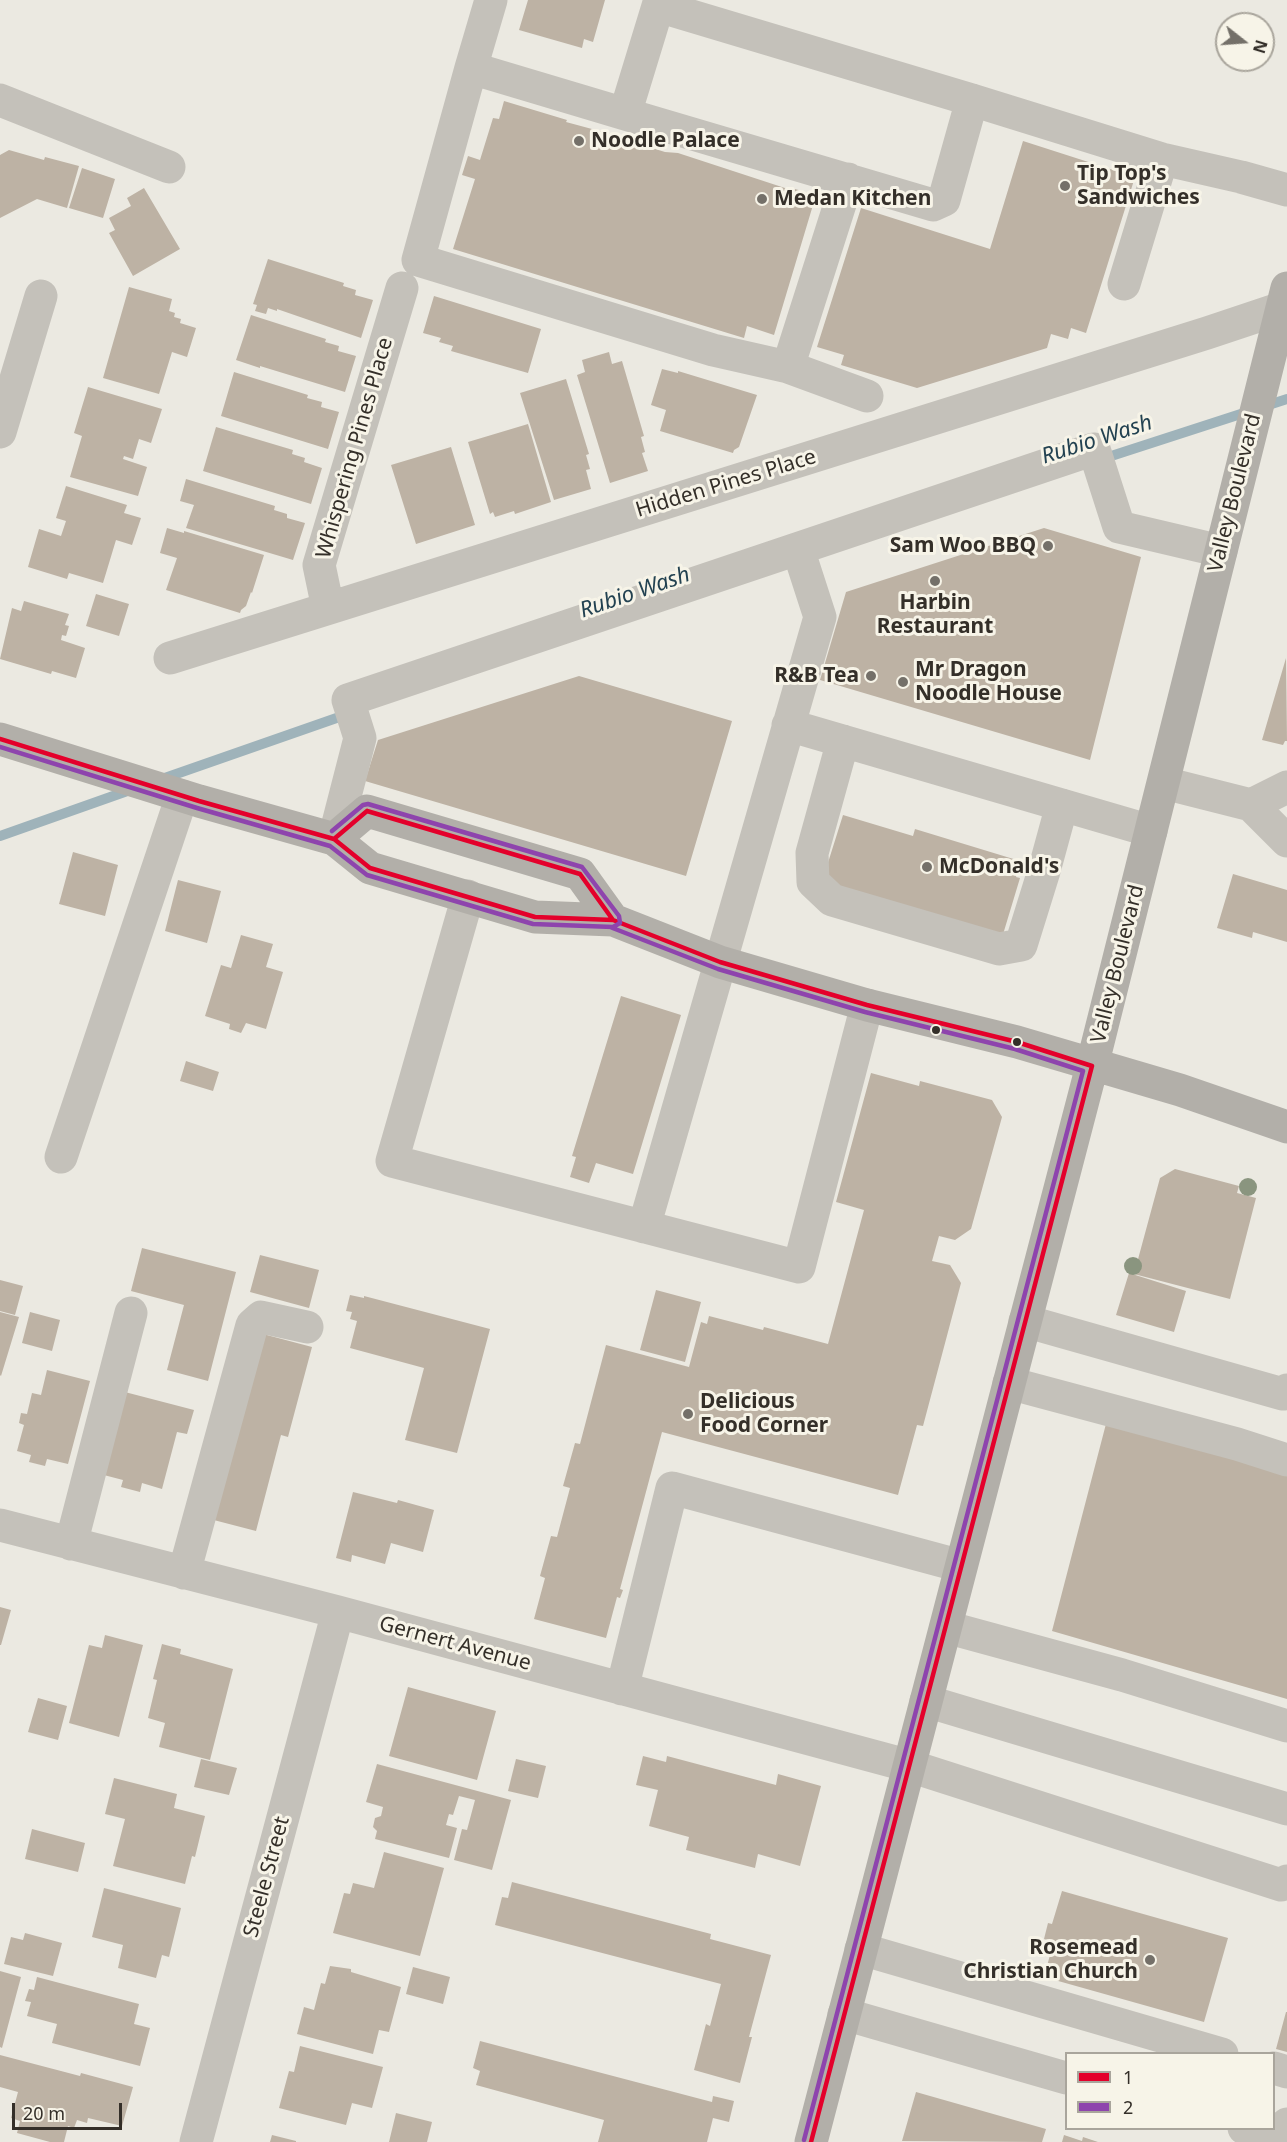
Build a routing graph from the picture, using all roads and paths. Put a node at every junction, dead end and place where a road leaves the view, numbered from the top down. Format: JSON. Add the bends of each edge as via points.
{"nodes":[{"id":1,"x":491,"y":0,"type":"edge"},
{"id":2,"x":471,"y":68,"type":"junction"},
{"id":3,"x":0,"y":100,"type":"edge"},
{"id":4,"x":972,"y":100,"type":"junction"},
{"id":5,"x":626,"y":114,"type":"junction"},
{"id":6,"x":1162,"y":159,"type":"junction"},
{"id":7,"x":169,"y":167,"type":"dead end"},
{"id":8,"x":848,"y":179,"type":"junction"},
{"id":9,"x":1287,"y":190,"type":"edge"},
{"id":10,"x":1124,"y":284,"type":"dead end"},
{"id":11,"x":402,"y":288,"type":"dead end"},
{"id":12,"x":41,"y":296,"type":"dead end"},
{"id":13,"x":1284,"y":298,"type":"edge"},
{"id":14,"x":788,"y":367,"type":"junction"},
{"id":15,"x":867,"y":396,"type":"dead end"},
{"id":16,"x":0,"y":432,"type":"edge"},
{"id":17,"x":798,"y":549,"type":"junction"},
{"id":18,"x":1221,"y":551,"type":"junction"},
{"id":19,"x":328,"y":608,"type":"junction"},
{"id":20,"x":170,"y":658,"type":"dead end"},
{"id":21,"x":788,"y":725,"type":"junction"},
{"id":22,"x":843,"y":741,"type":"junction"},
{"id":23,"x":14,"y":743,"type":"edge"},
{"id":24,"x":1164,"y":783,"type":"junction"},
{"id":25,"x":1287,"y":788,"type":"edge"},
{"id":26,"x":190,"y":799,"type":"junction"},
{"id":27,"x":1062,"y":805,"type":"junction"},
{"id":28,"x":1251,"y":805,"type":"junction"},
{"id":29,"x":1151,"y":831,"type":"junction"},
{"id":30,"x":334,"y":839,"type":"junction"},
{"id":31,"x":1287,"y":841,"type":"edge"},
{"id":32,"x":468,"y":896,"type":"junction"},
{"id":33,"x":613,"y":920,"type":"junction"},
{"id":34,"x":720,"y":962,"type":"junction"},
{"id":35,"x":867,"y":1005,"type":"junction"},
{"id":36,"x":1092,"y":1066,"type":"junction"},
{"id":37,"x":1287,"y":1126,"type":"edge"},
{"id":38,"x":61,"y":1158,"type":"dead end"},
{"id":39,"x":645,"y":1227,"type":"junction"},
{"id":40,"x":131,"y":1313,"type":"dead end"},
{"id":41,"x":1025,"y":1321,"type":"junction"},
{"id":42,"x":307,"y":1327,"type":"dead end"},
{"id":43,"x":1009,"y":1383,"type":"junction"},
{"id":44,"x":1287,"y":1390,"type":"edge"},
{"id":45,"x":1287,"y":1460,"type":"edge"},
{"id":46,"x":0,"y":1525,"type":"edge"},
{"id":47,"x":71,"y":1544,"type":"junction"},
{"id":48,"x":961,"y":1566,"type":"junction"},
{"id":49,"x":184,"y":1573,"type":"junction"},
{"id":50,"x":338,"y":1612,"type":"junction"},
{"id":51,"x":946,"y":1627,"type":"junction"},
{"id":52,"x":622,"y":1689,"type":"junction"},
{"id":53,"x":926,"y":1701,"type":"junction"},
{"id":54,"x":1287,"y":1726,"type":"edge"},
{"id":55,"x":909,"y":1766,"type":"junction"},
{"id":56,"x":1287,"y":1809,"type":"edge"},
{"id":57,"x":1287,"y":1881,"type":"edge"},
{"id":58,"x":861,"y":1949,"type":"junction"},
{"id":59,"x":844,"y":2014,"type":"junction"},
{"id":60,"x":1215,"y":2052,"type":"edge"},
{"id":61,"x":1065,"y":2078,"type":"edge"},
{"id":62,"x":1287,"y":2124,"type":"edge"},
{"id":63,"x":1251,"y":2130,"type":"edge"},
{"id":64,"x":196,"y":2142,"type":"edge"},
{"id":65,"x":811,"y":2142,"type":"edge"}],
"edges":[{"from":1,"to":2,"type":"street"},
{"from":2,"to":5,"type":"street"},
{"from":2,"to":14,"type":"street","via":[[418,260],[713,350]]},
{"from":3,"to":7,"type":"street"},
{"from":4,"to":5,"type":"street","via":[[658,6]]},
{"from":4,"to":6,"type":"street"},
{"from":4,"to":8,"type":"street","via":[[944,200],[933,205]]},
{"from":5,"to":8,"type":"street"},
{"from":6,"to":9,"type":"street"},
{"from":6,"to":10,"type":"street"},
{"from":8,"to":14,"type":"street"},
{"from":11,"to":19,"type":"street","name":"Whispering Pines Place","via":[[319,565]]},
{"from":12,"to":16,"type":"street"},
{"from":13,"to":18,"type":"main road","name":"Valley Boulevard"},
{"from":13,"to":19,"type":"street","name":"Hidden Pines Place","via":[[1207,333]]},
{"from":14,"to":15,"type":"street"},
{"from":17,"to":18,"type":"street","via":[[1094,449],[1119,527]]},
{"from":17,"to":21,"type":"street","via":[[820,617]]},
{"from":17,"to":30,"type":"street","via":[[348,700],[360,738]]},
{"from":18,"to":24,"type":"main road","name":"Valley Boulevard"},
{"from":19,"to":20,"type":"street","name":"Hidden Pines Place"},
{"from":21,"to":22,"type":"street"},
{"from":21,"to":34,"type":"street"},
{"from":22,"to":27,"type":"street"},
{"from":22,"to":27,"type":"street","via":[[812,853],[813,882],[832,900],[999,949],[1021,945]]},
{"from":23,"to":26,"type":"main road"},
{"from":24,"to":28,"type":"street"},
{"from":24,"to":29,"type":"main road","name":"Valley Boulevard"},
{"from":25,"to":28,"type":"street"},
{"from":26,"to":30,"type":"main road"},
{"from":26,"to":38,"type":"street"},
{"from":27,"to":29,"type":"street"},
{"from":28,"to":31,"type":"street"},
{"from":29,"to":36,"type":"main road","name":"Valley Boulevard"},
{"from":30,"to":32,"type":"main road","via":[[370,868]]},
{"from":30,"to":33,"type":"main road","via":[[367,811],[580,874]]},
{"from":32,"to":33,"type":"main road","via":[[535,917]]},
{"from":32,"to":39,"type":"street","via":[[392,1161]]},
{"from":33,"to":34,"type":"main road"},
{"from":34,"to":35,"type":"main road"},
{"from":34,"to":39,"type":"street"},
{"from":35,"to":36,"type":"main road","via":[[1017,1042]]},
{"from":35,"to":39,"type":"street","via":[[799,1267]]},
{"from":36,"to":37,"type":"main road"},
{"from":36,"to":41,"type":"main road","name":"Valley Boulevard"},
{"from":40,"to":47,"type":"street"},
{"from":41,"to":43,"type":"main road","name":"Valley Boulevard"},
{"from":41,"to":44,"type":"street","via":[[1283,1394]]},
{"from":42,"to":49,"type":"street","via":[[261,1317],[252,1325]]},
{"from":43,"to":45,"type":"street"},
{"from":43,"to":48,"type":"main road","name":"Valley Boulevard"},
{"from":46,"to":47,"type":"street","name":"Gernert Avenue"},
{"from":47,"to":49,"type":"street","name":"Gernert Avenue"},
{"from":48,"to":51,"type":"main road","name":"Valley Boulevard"},
{"from":48,"to":52,"type":"street","via":[[672,1488]]},
{"from":49,"to":50,"type":"street","name":"Gernert Avenue"},
{"from":50,"to":52,"type":"street","name":"Gernert Avenue"},
{"from":50,"to":64,"type":"street","name":"Steele Street"},
{"from":51,"to":53,"type":"main road","name":"Valley Boulevard"},
{"from":51,"to":54,"type":"street"},
{"from":52,"to":55,"type":"street","name":"Gernert Avenue"},
{"from":53,"to":55,"type":"main road","name":"Valley Boulevard"},
{"from":53,"to":56,"type":"street"},
{"from":55,"to":57,"type":"street","name":"Gernert Avenue","via":[[1281,1886]]},
{"from":55,"to":58,"type":"main road","name":"Valley Boulevard"},
{"from":58,"to":59,"type":"main road","name":"Valley Boulevard"},
{"from":58,"to":60,"type":"street"},
{"from":59,"to":61,"type":"street"},
{"from":59,"to":65,"type":"main road","name":"Valley Boulevard"},
{"from":62,"to":63,"type":"street","via":[[1275,2137]]}]}
